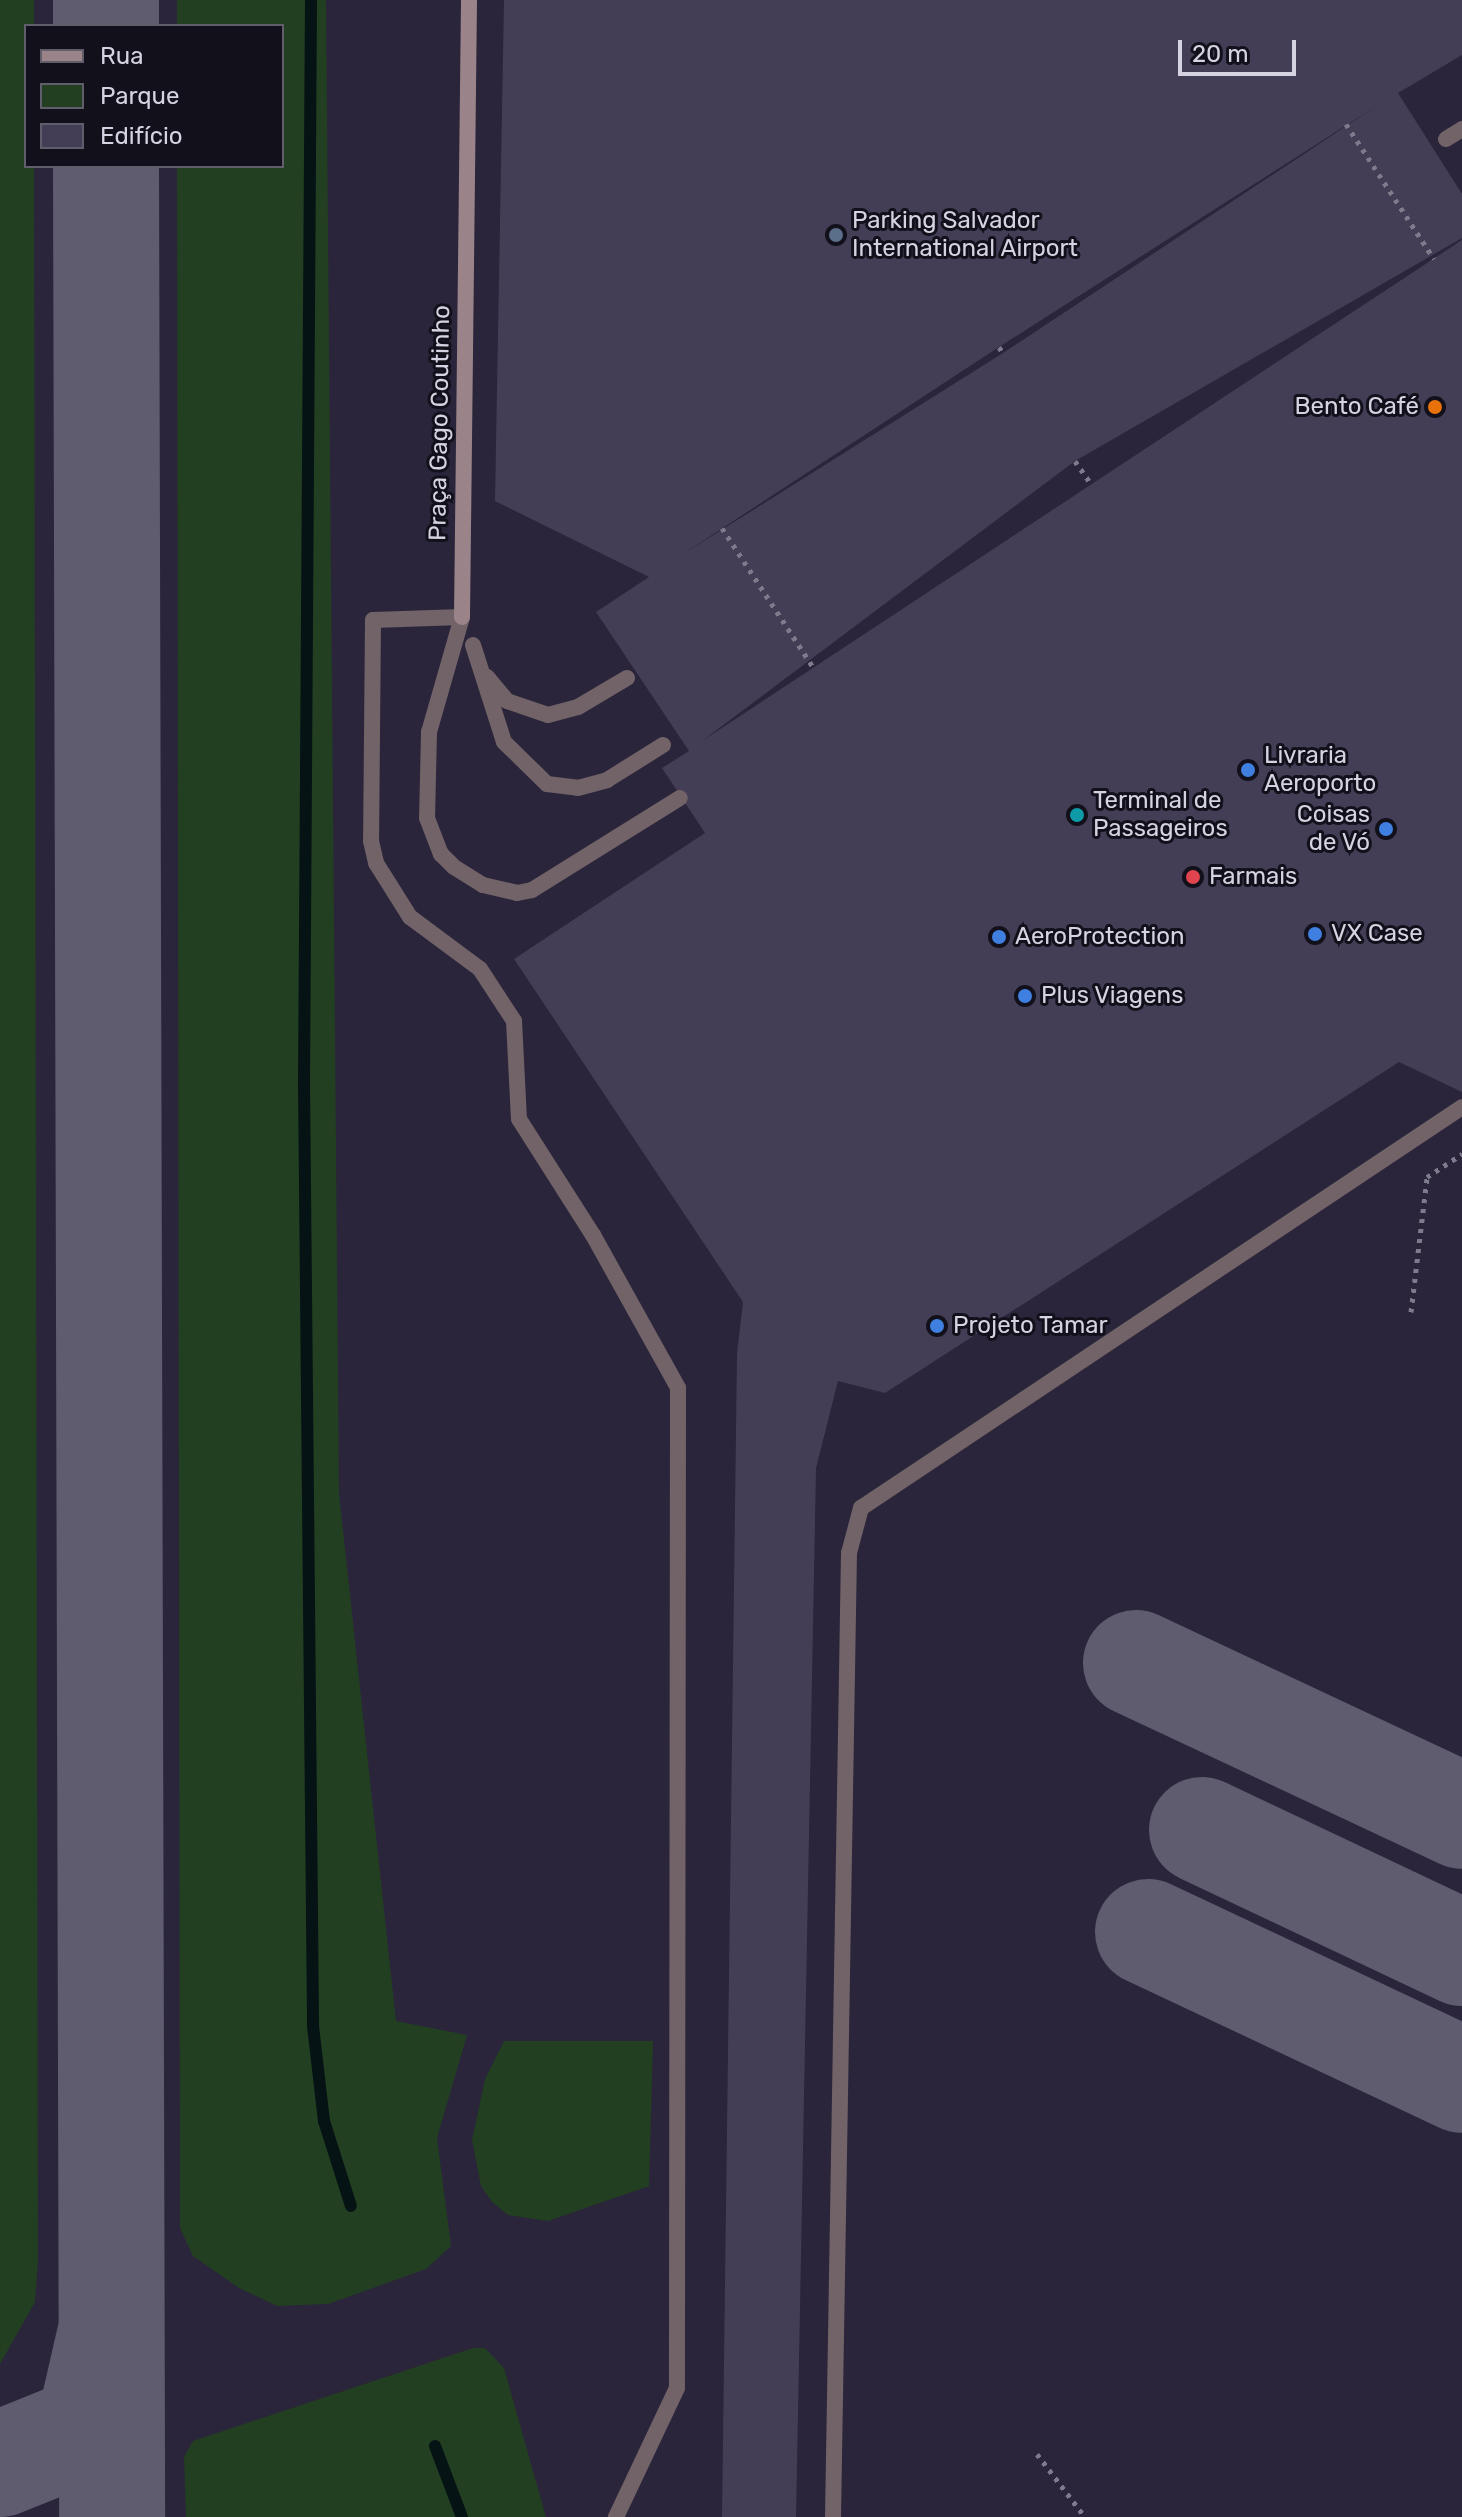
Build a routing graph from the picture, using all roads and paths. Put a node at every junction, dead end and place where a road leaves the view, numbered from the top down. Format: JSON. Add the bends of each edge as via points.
{"nodes":[{"id":1,"x":469,"y":0,"type":"edge"},
{"id":2,"x":1346,"y":124,"type":"dead end"},
{"id":3,"x":1462,"y":129,"type":"edge"},
{"id":4,"x":1446,"y":139,"type":"dead end"},
{"id":5,"x":1434,"y":259,"type":"dead end"},
{"id":6,"x":1075,"y":461,"type":"dead end"},
{"id":7,"x":1091,"y":484,"type":"dead end"},
{"id":8,"x":722,"y":528,"type":"dead end"},
{"id":9,"x":462,"y":617,"type":"junction"},
{"id":10,"x":473,"y":645,"type":"junction"},
{"id":11,"x":813,"y":667,"type":"dead end"},
{"id":12,"x":627,"y":678,"type":"dead end"},
{"id":13,"x":663,"y":745,"type":"dead end"},
{"id":14,"x":680,"y":798,"type":"dead end"},
{"id":15,"x":1462,"y":1107,"type":"edge"},
{"id":16,"x":1462,"y":1154,"type":"edge"},
{"id":17,"x":1411,"y":1312,"type":"dead end"},
{"id":18,"x":1037,"y":2454,"type":"dead end"},
{"id":19,"x":616,"y":2517,"type":"edge"},
{"id":20,"x":833,"y":2517,"type":"edge"},
{"id":21,"x":1085,"y":2517,"type":"edge"}],
"edges":[{"from":1,"to":9,"type":"main road","name":"Praça Gago Coutinho"},
{"from":2,"to":5,"type":"path"},
{"from":3,"to":4,"type":"lane"},
{"from":6,"to":7,"type":"path"},
{"from":8,"to":11,"type":"path"},
{"from":9,"to":10,"type":"lane","name":"Praça Gago Coutinho"},
{"from":9,"to":14,"type":"lane","via":[[434,706],[427,818],[441,854],[466,877],[508,891],[532,890]]},
{"from":9,"to":19,"type":"lane","via":[[373,620],[371,841],[376,863],[410,917],[480,969],[514,1021],[519,1119],[593,1235],[678,1388],[677,2388]]},
{"from":10,"to":12,"type":"lane","name":"Praça Gago Coutinho","via":[[496,690],[536,714],[578,707]]},
{"from":10,"to":13,"type":"lane","via":[[504,742],[547,784],[578,788],[607,780]]},
{"from":15,"to":20,"type":"lane","via":[[861,1508],[849,1553]]},
{"from":16,"to":17,"type":"path","via":[[1427,1177]]},
{"from":18,"to":21,"type":"path"}]}
